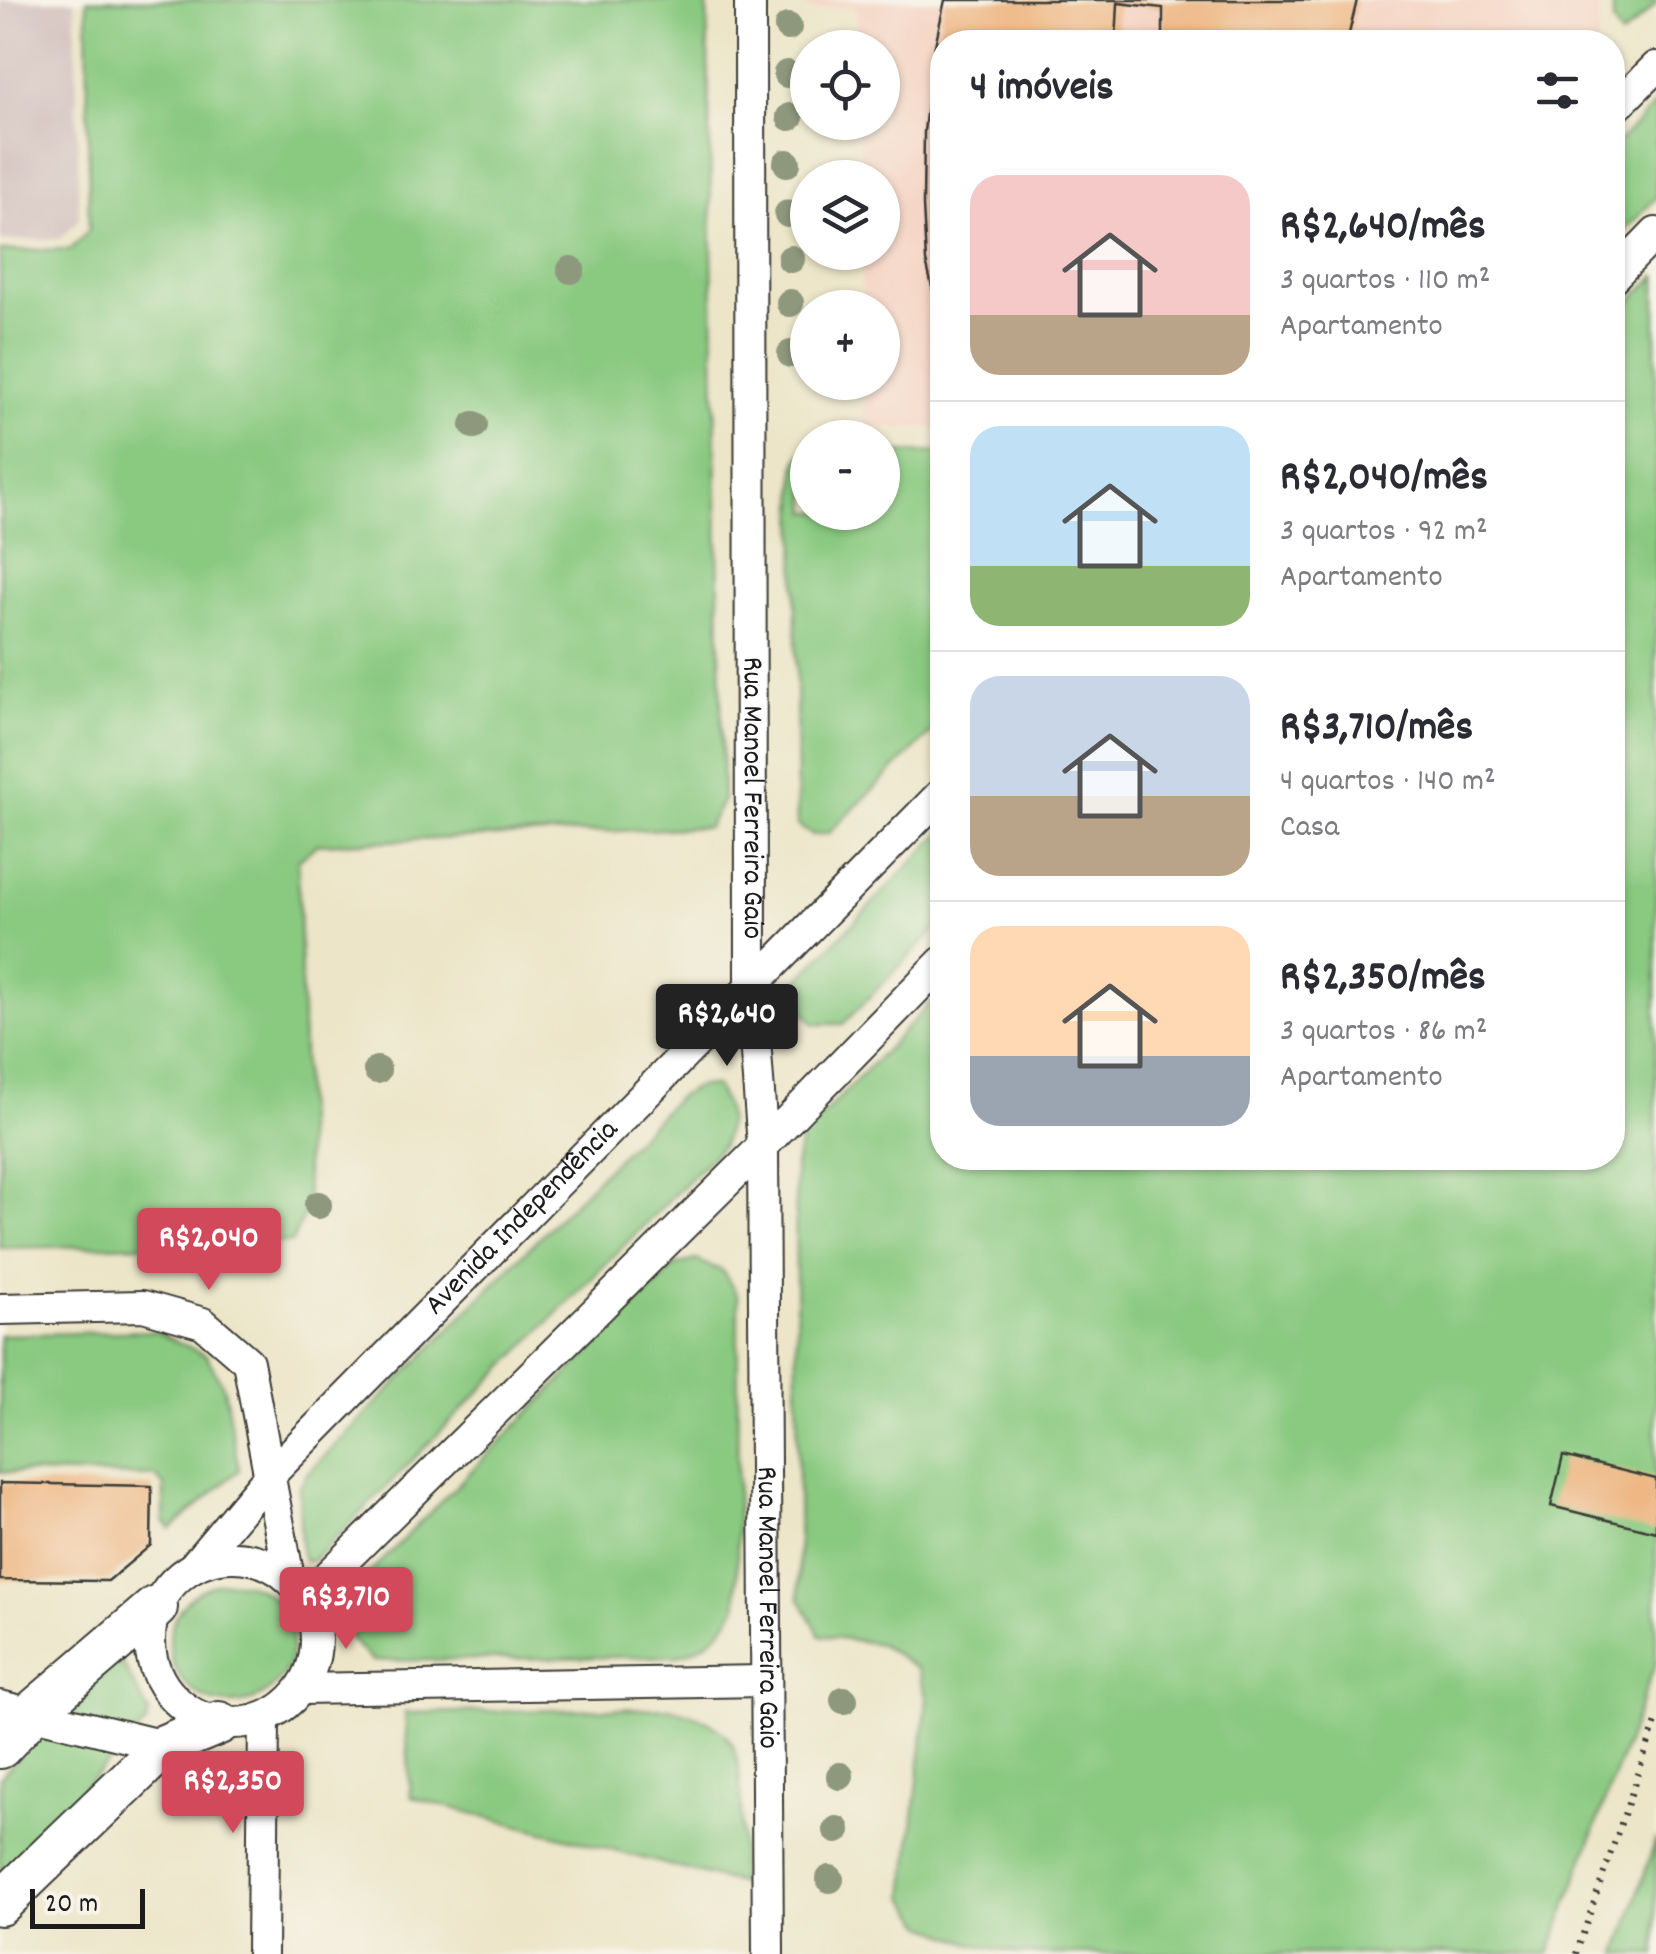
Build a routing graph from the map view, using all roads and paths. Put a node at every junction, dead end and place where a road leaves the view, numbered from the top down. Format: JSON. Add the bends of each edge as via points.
{"nodes":[{"id":1,"x":750,"y":0,"type":"edge"},
{"id":2,"x":1656,"y":67,"type":"edge"},
{"id":3,"x":1625,"y":98,"type":"edge"},
{"id":4,"x":1656,"y":233,"type":"edge"},
{"id":5,"x":1625,"y":265,"type":"edge"},
{"id":6,"x":930,"y":804,"type":"edge"},
{"id":7,"x":930,"y":974,"type":"edge"},
{"id":8,"x":751,"y":987,"type":"junction"},
{"id":9,"x":763,"y":1146,"type":"junction"},
{"id":10,"x":0,"y":1309,"type":"edge"},
{"id":11,"x":269,"y":1476,"type":"junction"},
{"id":12,"x":193,"y":1567,"type":"junction"},
{"id":13,"x":297,"y":1588,"type":"junction"},
{"id":14,"x":156,"y":1607,"type":"junction"},
{"id":15,"x":764,"y":1681,"type":"junction"},
{"id":16,"x":302,"y":1689,"type":"junction"},
{"id":17,"x":16,"y":1710,"type":"edge"},
{"id":18,"x":264,"y":1718,"type":"junction"},
{"id":19,"x":1656,"y":1722,"type":"edge"},
{"id":20,"x":219,"y":1723,"type":"junction"},
{"id":21,"x":164,"y":1746,"type":"junction"},
{"id":22,"x":0,"y":1748,"type":"edge"},
{"id":23,"x":0,"y":1904,"type":"edge"},
{"id":24,"x":262,"y":1954,"type":"edge"},
{"id":25,"x":768,"y":1954,"type":"edge"},
{"id":26,"x":1576,"y":1954,"type":"edge"}],
"edges":[{"from":1,"to":8,"type":"street","name":"Rua Manoel Ferreira Gaio"},
{"from":2,"to":3,"type":"street"},
{"from":4,"to":5,"type":"street"},
{"from":6,"to":8,"type":"street","name":"Avenida Independência"},
{"from":7,"to":9,"type":"street"},
{"from":8,"to":9,"type":"street","name":"Rua Manoel Ferreira Gaio"},
{"from":8,"to":11,"type":"street","name":"Avenida Independência"},
{"from":9,"to":13,"type":"street"},
{"from":9,"to":15,"type":"street","name":"Rua Manoel Ferreira Gaio"},
{"from":10,"to":11,"type":"street","via":[[143,1306],[203,1323],[248,1362]]},
{"from":11,"to":12,"type":"street","name":"Avenida Independência"},
{"from":11,"to":13,"type":"street"},
{"from":12,"to":13,"type":"street","via":[[243,1557],[268,1564]]},
{"from":12,"to":14,"type":"street"},
{"from":13,"to":16,"type":"street","via":[[314,1620],[317,1644]]},
{"from":14,"to":17,"type":"street"},
{"from":14,"to":20,"type":"street","via":[[149,1632],[159,1680],[174,1700]]},
{"from":15,"to":16,"type":"street"},
{"from":15,"to":25,"type":"street","name":"Rua Manoel Ferreira Gaio"},
{"from":16,"to":18,"type":"street"},
{"from":17,"to":21,"type":"street"},
{"from":17,"to":22,"type":"street"},
{"from":18,"to":20,"type":"street"},
{"from":18,"to":24,"type":"street"},
{"from":19,"to":26,"type":"path"},
{"from":20,"to":21,"type":"street"},
{"from":21,"to":23,"type":"street"}]}
